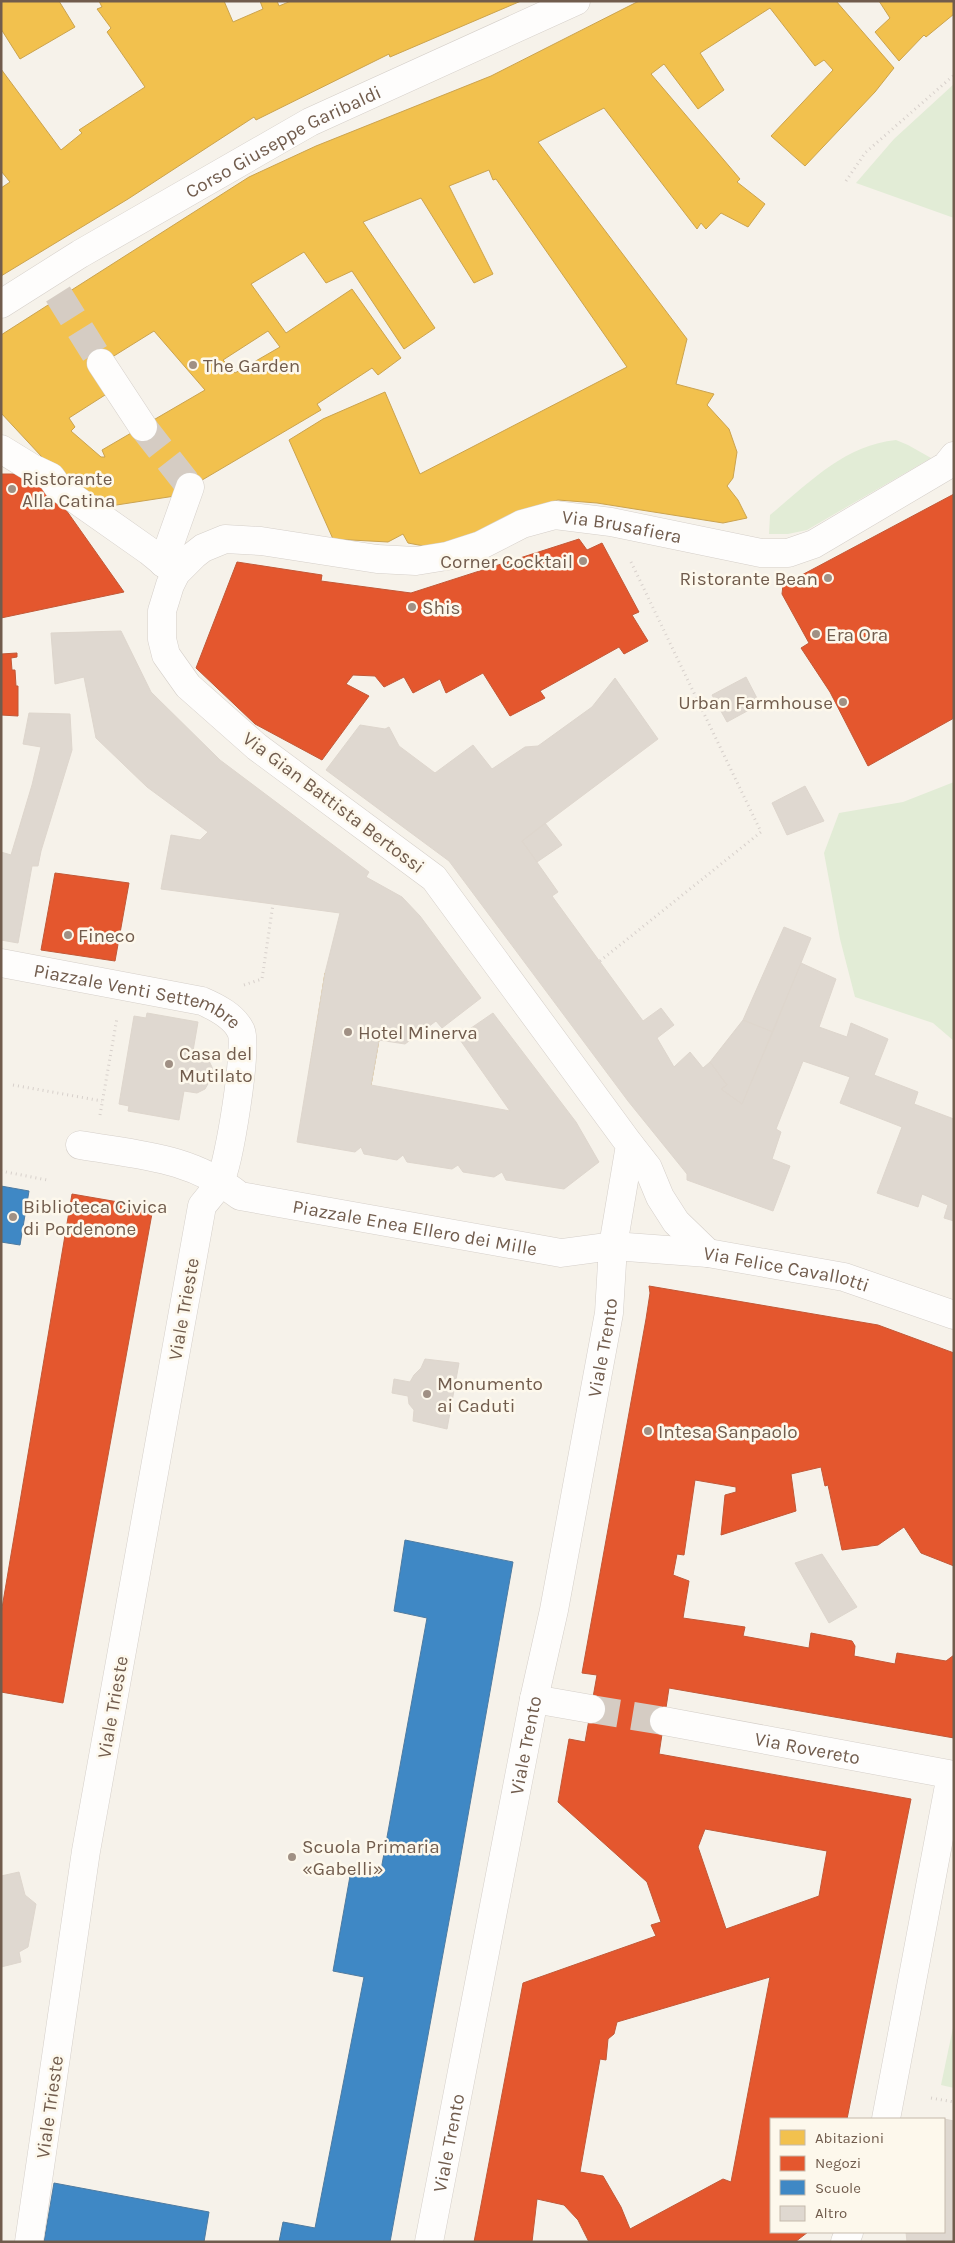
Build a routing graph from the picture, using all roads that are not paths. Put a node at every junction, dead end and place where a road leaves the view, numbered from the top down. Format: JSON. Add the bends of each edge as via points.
{"nodes":[{"id":1,"x":576,"y":1,"type":"edge"},
{"id":2,"x":1,"y":304,"type":"edge"},
{"id":3,"x":101,"y":363,"type":"tunnel mouth"},
{"id":4,"x":143,"y":427,"type":"tunnel mouth"},
{"id":5,"x":1,"y":449,"type":"edge"},
{"id":6,"x":950,"y":461,"type":"edge"},
{"id":7,"x":190,"y":487,"type":"dead end"},
{"id":8,"x":170,"y":568,"type":"junction"},
{"id":9,"x":1,"y":963,"type":"edge"},
{"id":10,"x":80,"y":1145,"type":"dead end"},
{"id":11,"x":630,"y":1145,"type":"junction"},
{"id":12,"x":221,"y":1181,"type":"junction"},
{"id":13,"x":613,"y":1246,"type":"junction"},
{"id":14,"x":708,"y":1253,"type":"junction"},
{"id":15,"x":954,"y":1315,"type":"edge"},
{"id":16,"x":534,"y":1699,"type":"junction"},
{"id":17,"x":591,"y":1709,"type":"tunnel mouth"},
{"id":18,"x":664,"y":1721,"type":"tunnel mouth"},
{"id":19,"x":952,"y":1775,"type":"edge"},
{"id":20,"x":950,"y":1803,"type":"edge"},
{"id":21,"x":947,"y":1840,"type":"edge"},
{"id":22,"x":943,"y":1879,"type":"edge"},
{"id":23,"x":887,"y":2117,"type":"edge"},
{"id":24,"x":29,"y":2242,"type":"edge"},
{"id":25,"x":429,"y":2242,"type":"edge"}],
"edges":[{"from":1,"to":2,"type":"street","name":"Corso Giuseppe Garibaldi","via":[[310,122],[80,254],[52,286]]},
{"from":3,"to":4,"type":"street"},
{"from":5,"to":8,"type":"street","via":[[51,477],[58,487]]},
{"from":6,"to":8,"type":"street","name":"Via Brusafiera","via":[[814,544],[788,553],[761,553],[611,522],[555,515],[522,524],[482,544],[447,556],[416,561],[377,559],[261,541],[225,540],[203,548]]},
{"from":7,"to":8,"type":"street","name":"Via Gian Battista Bertossi"},
{"from":8,"to":11,"type":"street","name":"Via Gian Battista Bertossi","via":[[161,624],[166,655],[176,671],[188,686],[257,747],[434,878]]},
{"from":9,"to":12,"type":"street","name":"Piazzale Venti Settembre","via":[[202,1001],[230,1018],[241,1031],[243,1049],[231,1137]]},
{"from":10,"to":12,"type":"street","via":[[182,1163]]},
{"from":11,"to":13,"type":"street"},
{"from":11,"to":14,"type":"street","name":"Via Gian Battista Bertossi","via":[[648,1168],[660,1197],[676,1222]]},
{"from":12,"to":13,"type":"street","name":"Piazzale Enea Ellero dei Mille","via":[[240,1196],[561,1253]]},
{"from":12,"to":24,"type":"street","name":"Viale Trieste","via":[[202,1206],[200,1214],[86,1851]]},
{"from":13,"to":14,"type":"street","name":"Via Felice Cavallotti"},
{"from":13,"to":16,"type":"street","name":"Viale Trento","via":[[609,1313],[554,1610]]},
{"from":14,"to":15,"type":"street","name":"Via Felice Cavallotti","via":[[844,1278]]},
{"from":16,"to":17,"type":"street"},
{"from":16,"to":25,"type":"street","name":"Viale Trento"},
{"from":18,"to":19,"type":"street","name":"Via Rovereto"},
{"from":19,"to":20,"type":"street"},
{"from":20,"to":21,"type":"street"},
{"from":21,"to":22,"type":"street"},
{"from":22,"to":23,"type":"street"}]}
